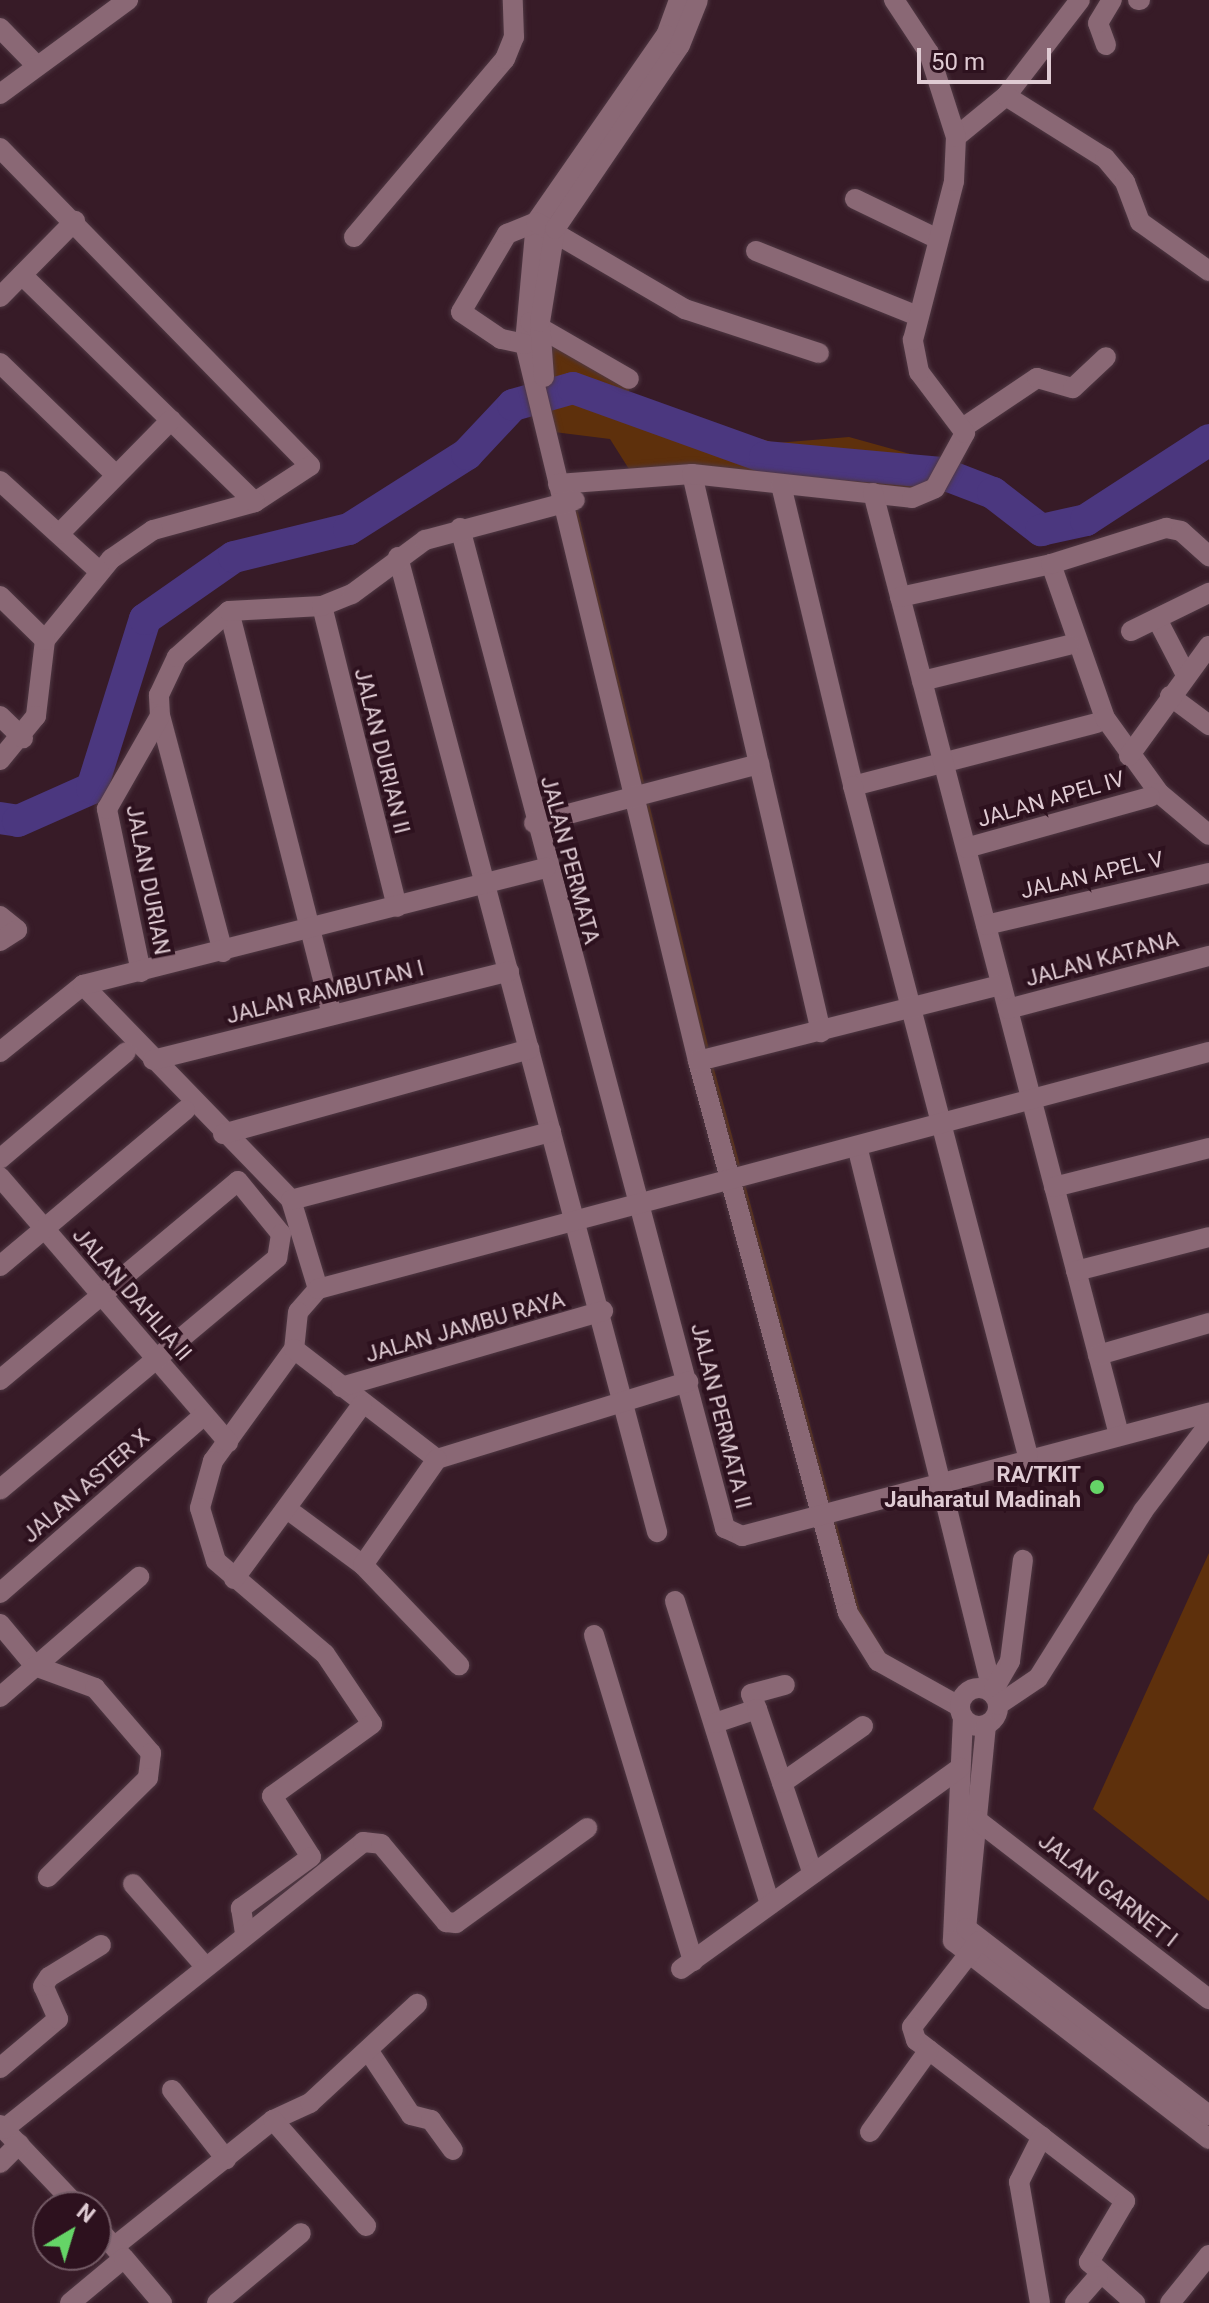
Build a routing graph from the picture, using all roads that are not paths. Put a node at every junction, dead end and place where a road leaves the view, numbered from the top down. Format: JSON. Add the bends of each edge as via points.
{"nodes":[{"id":1,"x":128,"y":0,"type":"edge"},
{"id":2,"x":513,"y":0,"type":"edge"},
{"id":3,"x":679,"y":0,"type":"edge"},
{"id":4,"x":698,"y":0,"type":"edge"},
{"id":5,"x":894,"y":0,"type":"edge"},
{"id":6,"x":1080,"y":0,"type":"edge"},
{"id":7,"x":1112,"y":0,"type":"edge"},
{"id":8,"x":0,"y":28,"type":"edge"},
{"id":9,"x":1106,"y":45,"type":"dead end"},
{"id":10,"x":35,"y":64,"type":"junction"},
{"id":11,"x":0,"y":94,"type":"edge"},
{"id":12,"x":1006,"y":96,"type":"junction"},
{"id":13,"x":956,"y":137,"type":"junction"},
{"id":14,"x":2,"y":153,"type":"edge"},
{"id":15,"x":855,"y":199,"type":"dead end"},
{"id":16,"x":75,"y":221,"type":"junction"},
{"id":17,"x":546,"y":226,"type":"junction"},
{"id":18,"x":354,"y":237,"type":"dead end"},
{"id":19,"x":938,"y":239,"type":"junction"},
{"id":20,"x":756,"y":251,"type":"dead end"},
{"id":21,"x":1209,"y":271,"type":"edge"},
{"id":22,"x":22,"y":275,"type":"junction"},
{"id":23,"x":0,"y":297,"type":"edge"},
{"id":24,"x":918,"y":316,"type":"junction"},
{"id":25,"x":532,"y":322,"type":"junction"},
{"id":26,"x":525,"y":344,"type":"junction"},
{"id":27,"x":819,"y":353,"type":"dead end"},
{"id":28,"x":1106,"y":357,"type":"dead end"},
{"id":29,"x":0,"y":363,"type":"edge"},
{"id":30,"x":536,"y":365,"type":"junction"},
{"id":31,"x":629,"y":379,"type":"dead end"},
{"id":32,"x":171,"y":420,"type":"junction"},
{"id":33,"x":964,"y":427,"type":"junction"},
{"id":34,"x":692,"y":474,"type":"junction"},
{"id":35,"x":116,"y":475,"type":"junction"},
{"id":36,"x":0,"y":481,"type":"edge"},
{"id":37,"x":781,"y":485,"type":"junction"},
{"id":38,"x":566,"y":492,"type":"junction"},
{"id":39,"x":873,"y":493,"type":"junction"},
{"id":40,"x":255,"y":502,"type":"junction"},
{"id":41,"x":460,"y":528,"type":"junction"},
{"id":42,"x":59,"y":534,"type":"junction"},
{"id":43,"x":1209,"y":556,"type":"edge"},
{"id":44,"x":398,"y":557,"type":"junction"},
{"id":45,"x":1051,"y":564,"type":"junction"},
{"id":46,"x":99,"y":571,"type":"junction"},
{"id":47,"x":1209,"y":593,"type":"edge"},
{"id":48,"x":0,"y":596,"type":"edge"},
{"id":49,"x":900,"y":597,"type":"junction"},
{"id":50,"x":322,"y":606,"type":"junction"},
{"id":51,"x":229,"y":611,"type":"junction"},
{"id":52,"x":1157,"y":619,"type":"junction"},
{"id":53,"x":1131,"y":631,"type":"dead end"},
{"id":54,"x":45,"y":640,"type":"junction"},
{"id":55,"x":1069,"y":645,"type":"dead end"},
{"id":56,"x":1209,"y":646,"type":"edge"},
{"id":57,"x":1186,"y":675,"type":"junction"},
{"id":58,"x":922,"y":681,"type":"junction"},
{"id":59,"x":1170,"y":696,"type":"junction"},
{"id":60,"x":0,"y":716,"type":"edge"},
{"id":61,"x":160,"y":716,"type":"junction"},
{"id":62,"x":1097,"y":723,"type":"dead end"},
{"id":63,"x":1209,"y":725,"type":"edge"},
{"id":64,"x":23,"y":738,"type":"junction"},
{"id":65,"x":1129,"y":756,"type":"junction"},
{"id":66,"x":0,"y":760,"type":"edge"},
{"id":67,"x":759,"y":764,"type":"junction"},
{"id":68,"x":944,"y":766,"type":"junction"},
{"id":69,"x":853,"y":786,"type":"junction"},
{"id":70,"x":640,"y":796,"type":"junction"},
{"id":71,"x":1150,"y":797,"type":"dead end"},
{"id":72,"x":534,"y":823,"type":"junction"},
{"id":73,"x":1209,"y":835,"type":"edge"},
{"id":74,"x":966,"y":848,"type":"junction"},
{"id":75,"x":546,"y":868,"type":"junction"},
{"id":76,"x":1209,"y":873,"type":"edge"},
{"id":77,"x":486,"y":883,"type":"junction"},
{"id":78,"x":397,"y":907,"type":"junction"},
{"id":79,"x":0,"y":916,"type":"edge"},
{"id":80,"x":986,"y":925,"type":"junction"},
{"id":81,"x":313,"y":928,"type":"junction"},
{"id":82,"x":9,"y":936,"type":"edge"},
{"id":83,"x":223,"y":952,"type":"junction"},
{"id":84,"x":1209,"y":956,"type":"edge"},
{"id":85,"x":509,"y":971,"type":"junction"},
{"id":86,"x":141,"y":972,"type":"junction"},
{"id":87,"x":83,"y":985,"type":"junction"},
{"id":88,"x":1001,"y":985,"type":"junction"},
{"id":89,"x":911,"y":1009,"type":"junction"},
{"id":90,"x":1008,"y":1009,"type":"junction"},
{"id":91,"x":332,"y":1015,"type":"junction"},
{"id":92,"x":821,"y":1032,"type":"junction"},
{"id":93,"x":529,"y":1049,"type":"junction"},
{"id":94,"x":0,"y":1052,"type":"edge"},
{"id":95,"x":126,"y":1052,"type":"dead end"},
{"id":96,"x":1209,"y":1052,"type":"edge"},
{"id":97,"x":153,"y":1060,"type":"junction"},
{"id":98,"x":704,"y":1060,"type":"junction"},
{"id":99,"x":1032,"y":1102,"type":"junction"},
{"id":100,"x":185,"y":1110,"type":"dead end"},
{"id":101,"x":941,"y":1125,"type":"junction"},
{"id":102,"x":551,"y":1132,"type":"junction"},
{"id":103,"x":223,"y":1134,"type":"junction"},
{"id":104,"x":857,"y":1146,"type":"junction"},
{"id":105,"x":1209,"y":1148,"type":"edge"},
{"id":106,"x":0,"y":1159,"type":"edge"},
{"id":107,"x":0,"y":1177,"type":"edge"},
{"id":108,"x":736,"y":1177,"type":"junction"},
{"id":109,"x":1054,"y":1187,"type":"junction"},
{"id":110,"x":291,"y":1200,"type":"junction"},
{"id":111,"x":641,"y":1203,"type":"junction"},
{"id":112,"x":578,"y":1219,"type":"junction"},
{"id":113,"x":43,"y":1228,"type":"junction"},
{"id":114,"x":1209,"y":1237,"type":"edge"},
{"id":115,"x":0,"y":1266,"type":"edge"},
{"id":116,"x":1076,"y":1271,"type":"junction"},
{"id":117,"x":318,"y":1289,"type":"junction"},
{"id":118,"x":102,"y":1295,"type":"junction"},
{"id":119,"x":603,"y":1311,"type":"junction"},
{"id":120,"x":1209,"y":1323,"type":"edge"},
{"id":121,"x":294,"y":1349,"type":"junction"},
{"id":122,"x":1098,"y":1355,"type":"junction"},
{"id":123,"x":154,"y":1357,"type":"junction"},
{"id":124,"x":0,"y":1380,"type":"edge"},
{"id":125,"x":688,"y":1382,"type":"junction"},
{"id":126,"x":341,"y":1387,"type":"junction"},
{"id":127,"x":625,"y":1396,"type":"junction"},
{"id":128,"x":362,"y":1405,"type":"junction"},
{"id":129,"x":1209,"y":1413,"type":"edge"},
{"id":130,"x":204,"y":1415,"type":"junction"},
{"id":131,"x":1209,"y":1424,"type":"edge"},
{"id":132,"x":1119,"y":1435,"type":"junction"},
{"id":133,"x":228,"y":1442,"type":"junction"},
{"id":134,"x":1028,"y":1456,"type":"junction"},
{"id":135,"x":437,"y":1459,"type":"junction"},
{"id":136,"x":941,"y":1478,"type":"junction"},
{"id":137,"x":0,"y":1490,"type":"edge"},
{"id":138,"x":287,"y":1509,"type":"junction"},
{"id":139,"x":830,"y":1511,"type":"junction"},
{"id":140,"x":657,"y":1532,"type":"dead end"},
{"id":141,"x":1023,"y":1560,"type":"dead end"},
{"id":142,"x":363,"y":1565,"type":"junction"},
{"id":143,"x":139,"y":1577,"type":"dead end"},
{"id":144,"x":234,"y":1579,"type":"junction"},
{"id":145,"x":0,"y":1593,"type":"edge"},
{"id":146,"x":675,"y":1601,"type":"dead end"},
{"id":147,"x":0,"y":1624,"type":"edge"},
{"id":148,"x":594,"y":1635,"type":"dead end"},
{"id":149,"x":459,"y":1665,"type":"dead end"},
{"id":150,"x":35,"y":1666,"type":"junction"},
{"id":151,"x":785,"y":1685,"type":"dead end"},
{"id":152,"x":995,"y":1696,"type":"junction"},
{"id":153,"x":0,"y":1697,"type":"edge"},
{"id":154,"x":961,"y":1706,"type":"junction"},
{"id":155,"x":757,"y":1709,"type":"junction"},
{"id":156,"x":715,"y":1723,"type":"junction"},
{"id":157,"x":986,"y":1725,"type":"junction"},
{"id":158,"x":863,"y":1726,"type":"dead end"},
{"id":159,"x":960,"y":1768,"type":"junction"},
{"id":160,"x":782,"y":1783,"type":"junction"},
{"id":161,"x":977,"y":1820,"type":"junction"},
{"id":162,"x":587,"y":1828,"type":"dead end"},
{"id":163,"x":813,"y":1874,"type":"junction"},
{"id":164,"x":48,"y":1877,"type":"dead end"},
{"id":165,"x":133,"y":1884,"type":"dead end"},
{"id":166,"x":770,"y":1905,"type":"junction"},
{"id":167,"x":245,"y":1933,"type":"junction"},
{"id":168,"x":101,"y":1945,"type":"dead end"},
{"id":169,"x":973,"y":1948,"type":"junction"},
{"id":170,"x":204,"y":1965,"type":"junction"},
{"id":171,"x":1209,"y":1999,"type":"edge"},
{"id":172,"x":417,"y":2004,"type":"dead end"},
{"id":173,"x":368,"y":2050,"type":"junction"},
{"id":174,"x":929,"y":2050,"type":"junction"},
{"id":175,"x":1109,"y":2051,"type":"junction"},
{"id":176,"x":0,"y":2068,"type":"edge"},
{"id":177,"x":172,"y":2090,"type":"dead end"},
{"id":178,"x":1209,"y":2115,"type":"edge"},
{"id":179,"x":273,"y":2120,"type":"junction"},
{"id":180,"x":2,"y":2127,"type":"edge"},
{"id":181,"x":870,"y":2132,"type":"dead end"},
{"id":182,"x":1042,"y":2136,"type":"junction"},
{"id":183,"x":1209,"y":2139,"type":"edge"},
{"id":184,"x":19,"y":2144,"type":"junction"},
{"id":185,"x":453,"y":2150,"type":"dead end"},
{"id":186,"x":226,"y":2159,"type":"junction"},
{"id":187,"x":0,"y":2163,"type":"edge"},
{"id":188,"x":63,"y":2191,"type":"edge"},
{"id":189,"x":366,"y":2226,"type":"dead end"},
{"id":190,"x":301,"y":2233,"type":"dead end"},
{"id":191,"x":112,"y":2244,"type":"edge"},
{"id":192,"x":119,"y":2252,"type":"junction"},
{"id":193,"x":1209,"y":2255,"type":"edge"},
{"id":194,"x":1098,"y":2277,"type":"junction"},
{"id":195,"x":70,"y":2303,"type":"edge"},
{"id":196,"x":162,"y":2303,"type":"edge"},
{"id":197,"x":217,"y":2303,"type":"edge"},
{"id":198,"x":1040,"y":2303,"type":"edge"},
{"id":199,"x":1075,"y":2303,"type":"edge"},
{"id":200,"x":1135,"y":2303,"type":"edge"},
{"id":201,"x":1170,"y":2303,"type":"edge"}],
"edges":[{"from":1,"to":10,"type":"street"},
{"from":2,"to":18,"type":"street","via":[[514,37],[505,59]]},
{"from":3,"to":17,"type":"street","via":[[673,25]]},
{"from":4,"to":17,"type":"street","via":[[680,45]]},
{"from":5,"to":13,"type":"street","via":[[929,53]]},
{"from":6,"to":12,"type":"street"},
{"from":7,"to":9,"type":"street","via":[[1098,23]]},
{"from":8,"to":10,"type":"street"},
{"from":10,"to":11,"type":"street"},
{"from":12,"to":13,"type":"street"},
{"from":12,"to":21,"type":"street","via":[[1105,158],[1125,182],[1140,222]]},
{"from":13,"to":19,"type":"street"},
{"from":14,"to":16,"type":"street"},
{"from":15,"to":19,"type":"street"},
{"from":16,"to":22,"type":"street"},
{"from":16,"to":40,"type":"street","via":[[307,458],[303,476]]},
{"from":17,"to":25,"type":"street"},
{"from":17,"to":26,"type":"street","via":[[507,234],[461,312],[501,339]]},
{"from":17,"to":27,"type":"street","via":[[685,309]]},
{"from":19,"to":24,"type":"street"},
{"from":20,"to":24,"type":"street"},
{"from":22,"to":23,"type":"street"},
{"from":22,"to":32,"type":"street"},
{"from":24,"to":33,"type":"street","via":[[919,372]]},
{"from":25,"to":26,"type":"street"},
{"from":25,"to":30,"type":"street"},
{"from":25,"to":31,"type":"street"},
{"from":26,"to":30,"type":"street"},
{"from":28,"to":33,"type":"street","via":[[1073,388],[1037,378]]},
{"from":29,"to":35,"type":"street"},
{"from":30,"to":38,"type":"street"},
{"from":32,"to":35,"type":"street"},
{"from":32,"to":40,"type":"street"},
{"from":33,"to":39,"type":"street","via":[[959,451],[935,488],[919,498]]},
{"from":34,"to":37,"type":"street"},
{"from":34,"to":38,"type":"street"},
{"from":34,"to":67,"type":"street"},
{"from":35,"to":42,"type":"street"},
{"from":36,"to":42,"type":"street"},
{"from":37,"to":39,"type":"street"},
{"from":37,"to":69,"type":"street"},
{"from":38,"to":41,"type":"street"},
{"from":38,"to":70,"type":"street"},
{"from":39,"to":49,"type":"street"},
{"from":40,"to":46,"type":"street","via":[[153,530]]},
{"from":41,"to":44,"type":"street"},
{"from":41,"to":72,"type":"street","name":"JALAN PERMATA"},
{"from":42,"to":46,"type":"street"},
{"from":43,"to":45,"type":"street","via":[[1181,531],[1166,528]]},
{"from":44,"to":50,"type":"street","via":[[352,594]]},
{"from":44,"to":77,"type":"street"},
{"from":45,"to":49,"type":"street"},
{"from":45,"to":65,"type":"street","via":[[1105,718]]},
{"from":46,"to":54,"type":"street"},
{"from":47,"to":52,"type":"street"},
{"from":48,"to":54,"type":"street"},
{"from":49,"to":58,"type":"street"},
{"from":50,"to":51,"type":"street"},
{"from":50,"to":78,"type":"street","name":"JALAN DURIAN II"},
{"from":51,"to":61,"type":"street","via":[[177,657],[159,695]]},
{"from":51,"to":81,"type":"street"},
{"from":52,"to":53,"type":"street"},
{"from":52,"to":57,"type":"street"},
{"from":54,"to":64,"type":"street","via":[[36,716]]},
{"from":55,"to":58,"type":"street"},
{"from":56,"to":57,"type":"street"},
{"from":57,"to":59,"type":"street"},
{"from":58,"to":68,"type":"street"},
{"from":59,"to":63,"type":"street"},
{"from":59,"to":65,"type":"street"},
{"from":60,"to":64,"type":"street"},
{"from":61,"to":83,"type":"street"},
{"from":61,"to":86,"type":"street","name":"JALAN DURIAN","via":[[107,809]]},
{"from":62,"to":68,"type":"street"},
{"from":64,"to":66,"type":"street"},
{"from":65,"to":73,"type":"street"},
{"from":67,"to":70,"type":"street"},
{"from":67,"to":92,"type":"street"},
{"from":68,"to":69,"type":"street"},
{"from":68,"to":74,"type":"street"},
{"from":69,"to":89,"type":"street"},
{"from":70,"to":72,"type":"street"},
{"from":70,"to":98,"type":"street"},
{"from":71,"to":74,"type":"street","name":"JALAN APEL IV"},
{"from":72,"to":75,"type":"street","name":"JALAN PERMATA"},
{"from":74,"to":80,"type":"street"},
{"from":75,"to":77,"type":"street"},
{"from":75,"to":111,"type":"street","name":"JALAN PERMATA"},
{"from":76,"to":80,"type":"street","name":"JALAN APEL V"},
{"from":77,"to":78,"type":"street"},
{"from":77,"to":85,"type":"street"},
{"from":78,"to":81,"type":"street"},
{"from":79,"to":82,"type":"street"},
{"from":80,"to":88,"type":"street"},
{"from":81,"to":83,"type":"street"},
{"from":81,"to":91,"type":"street"},
{"from":83,"to":86,"type":"street"},
{"from":84,"to":90,"type":"street","name":"JALAN KATANA"},
{"from":85,"to":91,"type":"street","name":"JALAN RAMBUTAN I"},
{"from":85,"to":93,"type":"street"},
{"from":86,"to":87,"type":"street"},
{"from":87,"to":94,"type":"street"},
{"from":87,"to":97,"type":"street"},
{"from":88,"to":89,"type":"street"},
{"from":88,"to":90,"type":"street"},
{"from":89,"to":92,"type":"street"},
{"from":89,"to":101,"type":"street"},
{"from":90,"to":99,"type":"street"},
{"from":91,"to":97,"type":"street","name":"JALAN RAMBUTAN I"},
{"from":92,"to":98,"type":"street"},
{"from":93,"to":102,"type":"street"},
{"from":93,"to":103,"type":"street"},
{"from":95,"to":106,"type":"street"},
{"from":96,"to":99,"type":"street"},
{"from":97,"to":103,"type":"street"},
{"from":98,"to":108,"type":"street"},
{"from":99,"to":101,"type":"street"},
{"from":99,"to":109,"type":"street"},
{"from":100,"to":113,"type":"street"},
{"from":101,"to":104,"type":"street"},
{"from":101,"to":134,"type":"street"},
{"from":102,"to":110,"type":"street"},
{"from":102,"to":112,"type":"street"},
{"from":103,"to":110,"type":"street"},
{"from":104,"to":108,"type":"street"},
{"from":104,"to":136,"type":"street"},
{"from":105,"to":109,"type":"street"},
{"from":107,"to":113,"type":"street","name":"JALAN DAHLIA II"},
{"from":108,"to":111,"type":"street"},
{"from":108,"to":139,"type":"street"},
{"from":109,"to":116,"type":"street"},
{"from":110,"to":117,"type":"street"},
{"from":111,"to":112,"type":"street"},
{"from":111,"to":125,"type":"street","name":"JALAN PERMATA II"},
{"from":112,"to":117,"type":"street"},
{"from":112,"to":119,"type":"street"},
{"from":113,"to":115,"type":"street"},
{"from":113,"to":118,"type":"street","name":"JALAN DAHLIA II"},
{"from":114,"to":116,"type":"street"},
{"from":116,"to":122,"type":"street"},
{"from":117,"to":121,"type":"street","via":[[298,1312]]},
{"from":118,"to":123,"type":"street","name":"JALAN DAHLIA II"},
{"from":118,"to":123,"type":"street","via":[[238,1181],[281,1234],[282,1252]]},
{"from":118,"to":124,"type":"street"},
{"from":119,"to":126,"type":"street","name":"JALAN JAMBU RAYA"},
{"from":119,"to":127,"type":"street"},
{"from":120,"to":122,"type":"street"},
{"from":121,"to":126,"type":"street"},
{"from":121,"to":133,"type":"street"},
{"from":122,"to":132,"type":"street"},
{"from":123,"to":130,"type":"street","name":"JALAN DAHLIA II"},
{"from":123,"to":137,"type":"street"},
{"from":125,"to":127,"type":"street"},
{"from":125,"to":139,"type":"street","name":"JALAN PERMATA II","via":[[725,1528],[742,1536]]},
{"from":126,"to":128,"type":"street"},
{"from":127,"to":135,"type":"street"},
{"from":127,"to":140,"type":"street"},
{"from":128,"to":135,"type":"street"},
{"from":128,"to":138,"type":"street"},
{"from":129,"to":132,"type":"street"},
{"from":130,"to":133,"type":"street","name":"JALAN DAHLIA II"},
{"from":130,"to":145,"type":"street","name":"JALAN ASTER X"},
{"from":131,"to":152,"type":"street","via":[[1143,1511],[1038,1678]]},
{"from":132,"to":134,"type":"street"},
{"from":133,"to":144,"type":"street","via":[[213,1461],[200,1508],[216,1561]]},
{"from":134,"to":136,"type":"street"},
{"from":135,"to":142,"type":"street"},
{"from":136,"to":139,"type":"street"},
{"from":136,"to":152,"type":"street"},
{"from":138,"to":142,"type":"street"},
{"from":138,"to":144,"type":"street"},
{"from":139,"to":154,"type":"street","via":[[869,1634]]},
{"from":141,"to":152,"type":"street","via":[[1010,1661]]},
{"from":142,"to":149,"type":"street"},
{"from":143,"to":150,"type":"street"},
{"from":144,"to":167,"type":"street","via":[[325,1654],[372,1724],[272,1796],[311,1857],[241,1908]]},
{"from":146,"to":156,"type":"street"},
{"from":147,"to":150,"type":"street"},
{"from":148,"to":166,"type":"street","via":[[687,1965]]},
{"from":150,"to":153,"type":"street"},
{"from":150,"to":164,"type":"street","via":[[95,1688],[128,1721],[152,1763],[148,1778]]},
{"from":151,"to":155,"type":"street","via":[[751,1694]]},
{"from":152,"to":154,"type":"street","via":[[981,1687]]},
{"from":152,"to":157,"type":"street"},
{"from":154,"to":157,"type":"street"},
{"from":154,"to":159,"type":"street"},
{"from":155,"to":156,"type":"street"},
{"from":155,"to":160,"type":"street"},
{"from":156,"to":166,"type":"street"},
{"from":157,"to":161,"type":"street"},
{"from":158,"to":160,"type":"street"},
{"from":159,"to":163,"type":"street"},
{"from":159,"to":169,"type":"street","via":[[948,1932]]},
{"from":160,"to":163,"type":"street"},
{"from":161,"to":169,"type":"street","via":[[966,1928]]},
{"from":161,"to":171,"type":"street","name":"JALAN GARNET I"},
{"from":162,"to":167,"type":"street","via":[[456,1923],[446,1922],[371,1839]]},
{"from":163,"to":166,"type":"street"},
{"from":165,"to":170,"type":"street"},
{"from":167,"to":170,"type":"street"},
{"from":168,"to":176,"type":"street","via":[[49,1977],[43,1986],[58,2019]]},
{"from":169,"to":174,"type":"street","via":[[912,2027]]},
{"from":169,"to":175,"type":"street"},
{"from":170,"to":180,"type":"street"},
{"from":172,"to":173,"type":"street"},
{"from":173,"to":179,"type":"street","via":[[310,2103]]},
{"from":173,"to":185,"type":"street","via":[[411,2115],[431,2120]]},
{"from":174,"to":181,"type":"street"},
{"from":174,"to":182,"type":"street"},
{"from":175,"to":178,"type":"street"},
{"from":175,"to":183,"type":"street"},
{"from":177,"to":186,"type":"street"},
{"from":179,"to":186,"type":"street"},
{"from":179,"to":189,"type":"street"},
{"from":180,"to":184,"type":"street"},
{"from":182,"to":194,"type":"street","via":[[1125,2201],[1126,2210],[1090,2254]]},
{"from":182,"to":198,"type":"street","via":[[1019,2182]]},
{"from":184,"to":187,"type":"street"},
{"from":184,"to":188,"type":"street"},
{"from":186,"to":192,"type":"street"},
{"from":190,"to":197,"type":"street"},
{"from":191,"to":192,"type":"street"},
{"from":192,"to":195,"type":"street"},
{"from":192,"to":196,"type":"street"},
{"from":193,"to":201,"type":"street"},
{"from":194,"to":199,"type":"street"},
{"from":194,"to":200,"type":"street"}]}
